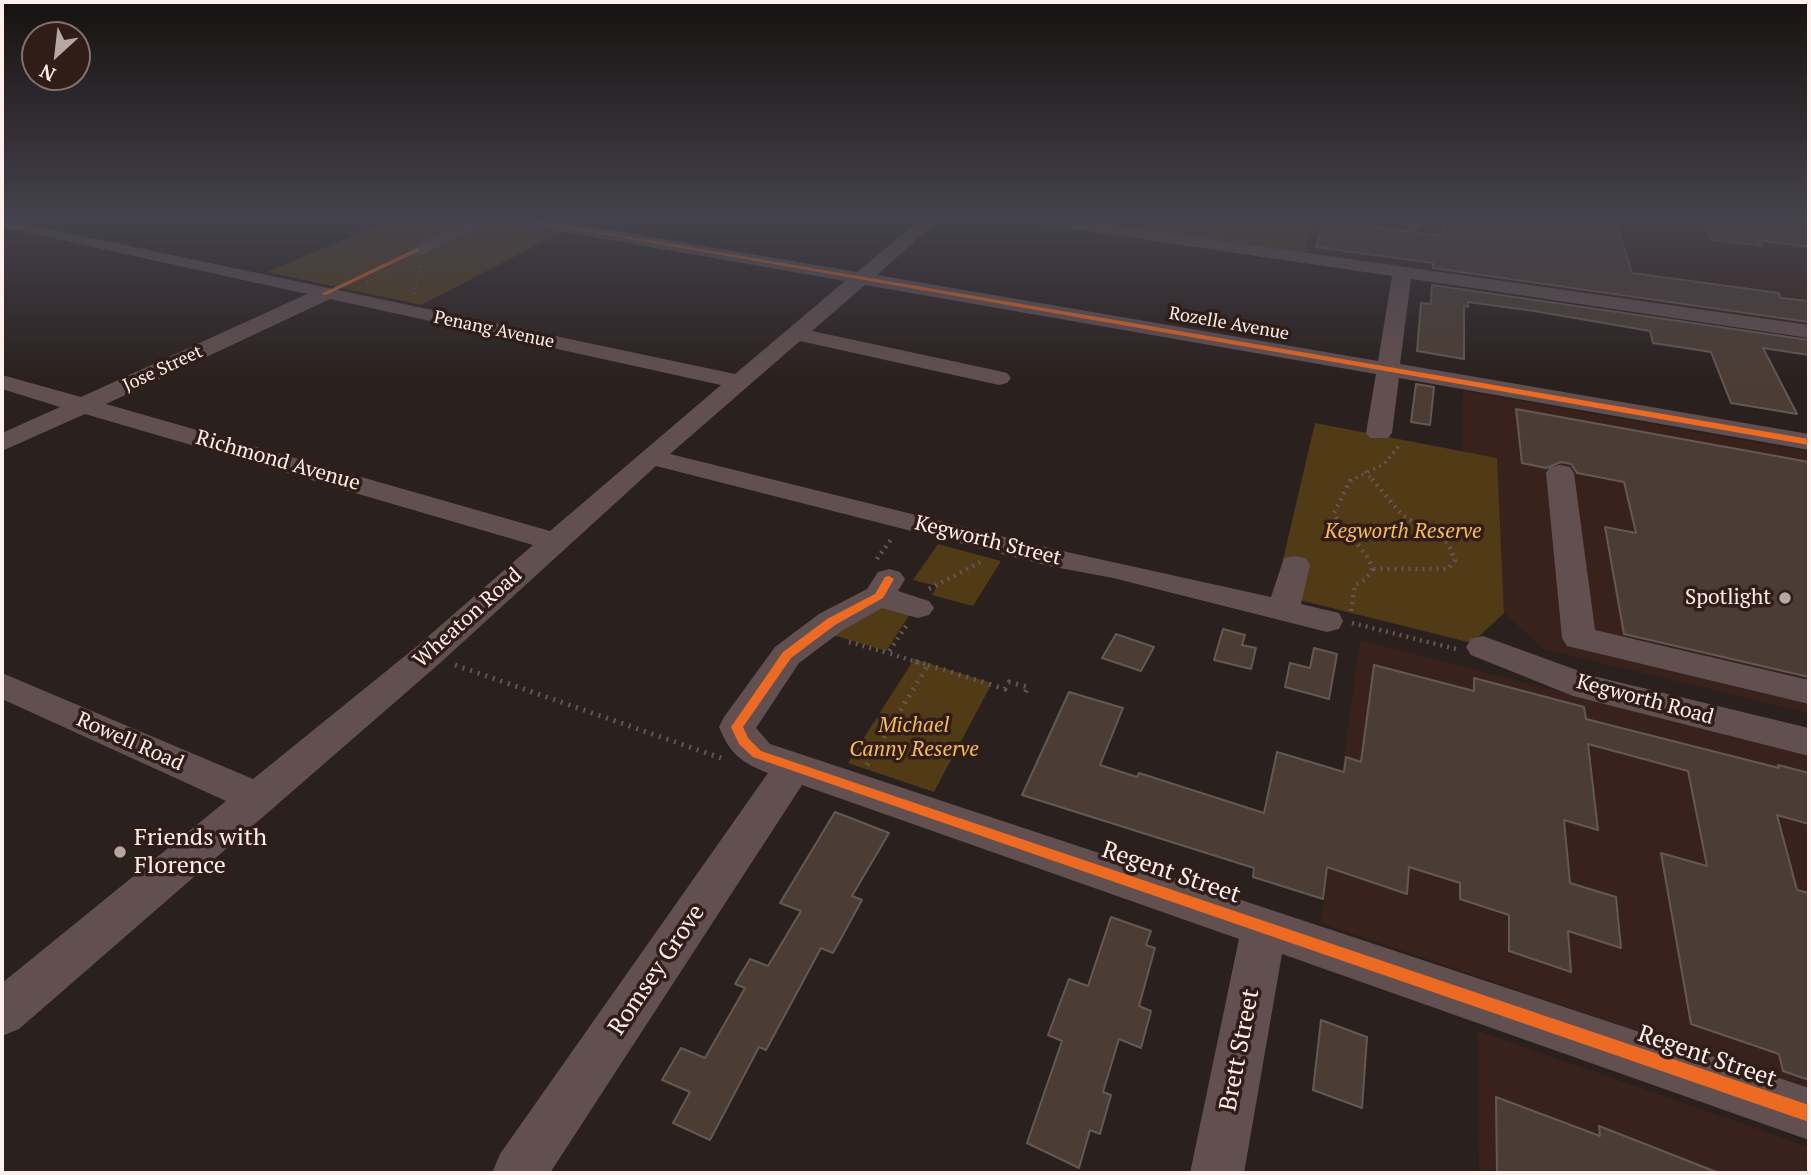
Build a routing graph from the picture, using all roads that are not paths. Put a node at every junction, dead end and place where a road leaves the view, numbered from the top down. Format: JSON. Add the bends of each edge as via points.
{"nodes":[{"id":1,"x":238,"y":274,"type":"edge"},
{"id":2,"x":837,"y":274,"type":"edge"},
{"id":3,"x":866,"y":274,"type":"edge"},
{"id":4,"x":1402,"y":274,"type":"edge"},
{"id":5,"x":1415,"y":274,"type":"edge"},
{"id":6,"x":861,"y":278,"type":"junction"},
{"id":7,"x":331,"y":295,"type":"junction"},
{"id":8,"x":1809,"y":331,"type":"edge"},
{"id":9,"x":796,"y":334,"type":"junction"},
{"id":10,"x":1387,"y":369,"type":"junction"},
{"id":11,"x":999,"y":378,"type":"dead end"},
{"id":12,"x":2,"y":382,"type":"edge"},
{"id":13,"x":741,"y":382,"type":"junction"},
{"id":14,"x":85,"y":405,"type":"junction"},
{"id":15,"x":1379,"y":433,"type":"dead end"},
{"id":16,"x":1809,"y":442,"type":"edge"},
{"id":17,"x":2,"y":443,"type":"edge"},
{"id":18,"x":651,"y":457,"type":"junction"},
{"id":19,"x":1560,"y":473,"type":"dead end"},
{"id":20,"x":555,"y":542,"type":"junction"},
{"id":21,"x":1295,"y":565,"type":"dead end"},
{"id":22,"x":918,"y":608,"type":"road end"},
{"id":23,"x":1284,"y":610,"type":"junction"},
{"id":24,"x":1327,"y":621,"type":"dead end"},
{"id":25,"x":1483,"y":647,"type":"road end"},
{"id":26,"x":2,"y":685,"type":"edge"},
{"id":27,"x":1809,"y":692,"type":"edge"},
{"id":28,"x":1809,"y":742,"type":"edge"},
{"id":29,"x":794,"y":766,"type":"junction"},
{"id":30,"x":258,"y":798,"type":"junction"},
{"id":31,"x":1264,"y":927,"type":"junction"},
{"id":32,"x":2,"y":1013,"type":"edge"},
{"id":33,"x":1809,"y":1114,"type":"edge"},
{"id":34,"x":519,"y":1173,"type":"edge"},
{"id":35,"x":1217,"y":1173,"type":"edge"}],
"edges":[{"from":1,"to":7,"type":"street","name":"Penang Avenue"},
{"from":2,"to":6,"type":"street","name":"Rozelle Avenue"},
{"from":3,"to":6,"type":"street","name":"Wheaton Road"},
{"from":4,"to":10,"type":"street"},
{"from":5,"to":8,"type":"street"},
{"from":6,"to":9,"type":"street","name":"Wheaton Road"},
{"from":6,"to":10,"type":"street","name":"Rozelle Avenue"},
{"from":7,"to":13,"type":"street","name":"Penang Avenue"},
{"from":7,"to":14,"type":"street","name":"Jose Street"},
{"from":9,"to":11,"type":"street"},
{"from":9,"to":13,"type":"street","name":"Wheaton Road"},
{"from":10,"to":15,"type":"street"},
{"from":10,"to":16,"type":"street","name":"Rozelle Avenue"},
{"from":12,"to":14,"type":"street","name":"Richmond Avenue"},
{"from":13,"to":18,"type":"street","name":"Wheaton Road"},
{"from":14,"to":17,"type":"street","name":"Jose Street"},
{"from":14,"to":20,"type":"street","name":"Richmond Avenue"},
{"from":18,"to":20,"type":"street","name":"Wheaton Road"},
{"from":18,"to":23,"type":"street","name":"Kegworth Street"},
{"from":19,"to":27,"type":"street","via":[[1579,638]]},
{"from":20,"to":30,"type":"street","name":"Wheaton Road"},
{"from":21,"to":23,"type":"street"},
{"from":22,"to":29,"type":"street","name":"Regent Street","via":[[884,588],[787,655],[737,727],[743,741],[757,754]]},
{"from":23,"to":24,"type":"street","name":"Kegworth Street"},
{"from":25,"to":28,"type":"street","name":"Kegworth Road","via":[[1585,687]]},
{"from":26,"to":30,"type":"street","name":"Rowell Road"},
{"from":29,"to":31,"type":"street","name":"Regent Street"},
{"from":29,"to":34,"type":"street","name":"Romsey Grove"},
{"from":30,"to":32,"type":"street","name":"Wheaton Road"},
{"from":31,"to":33,"type":"street","name":"Regent Street"},
{"from":31,"to":35,"type":"street","name":"Brett Street"}]}
